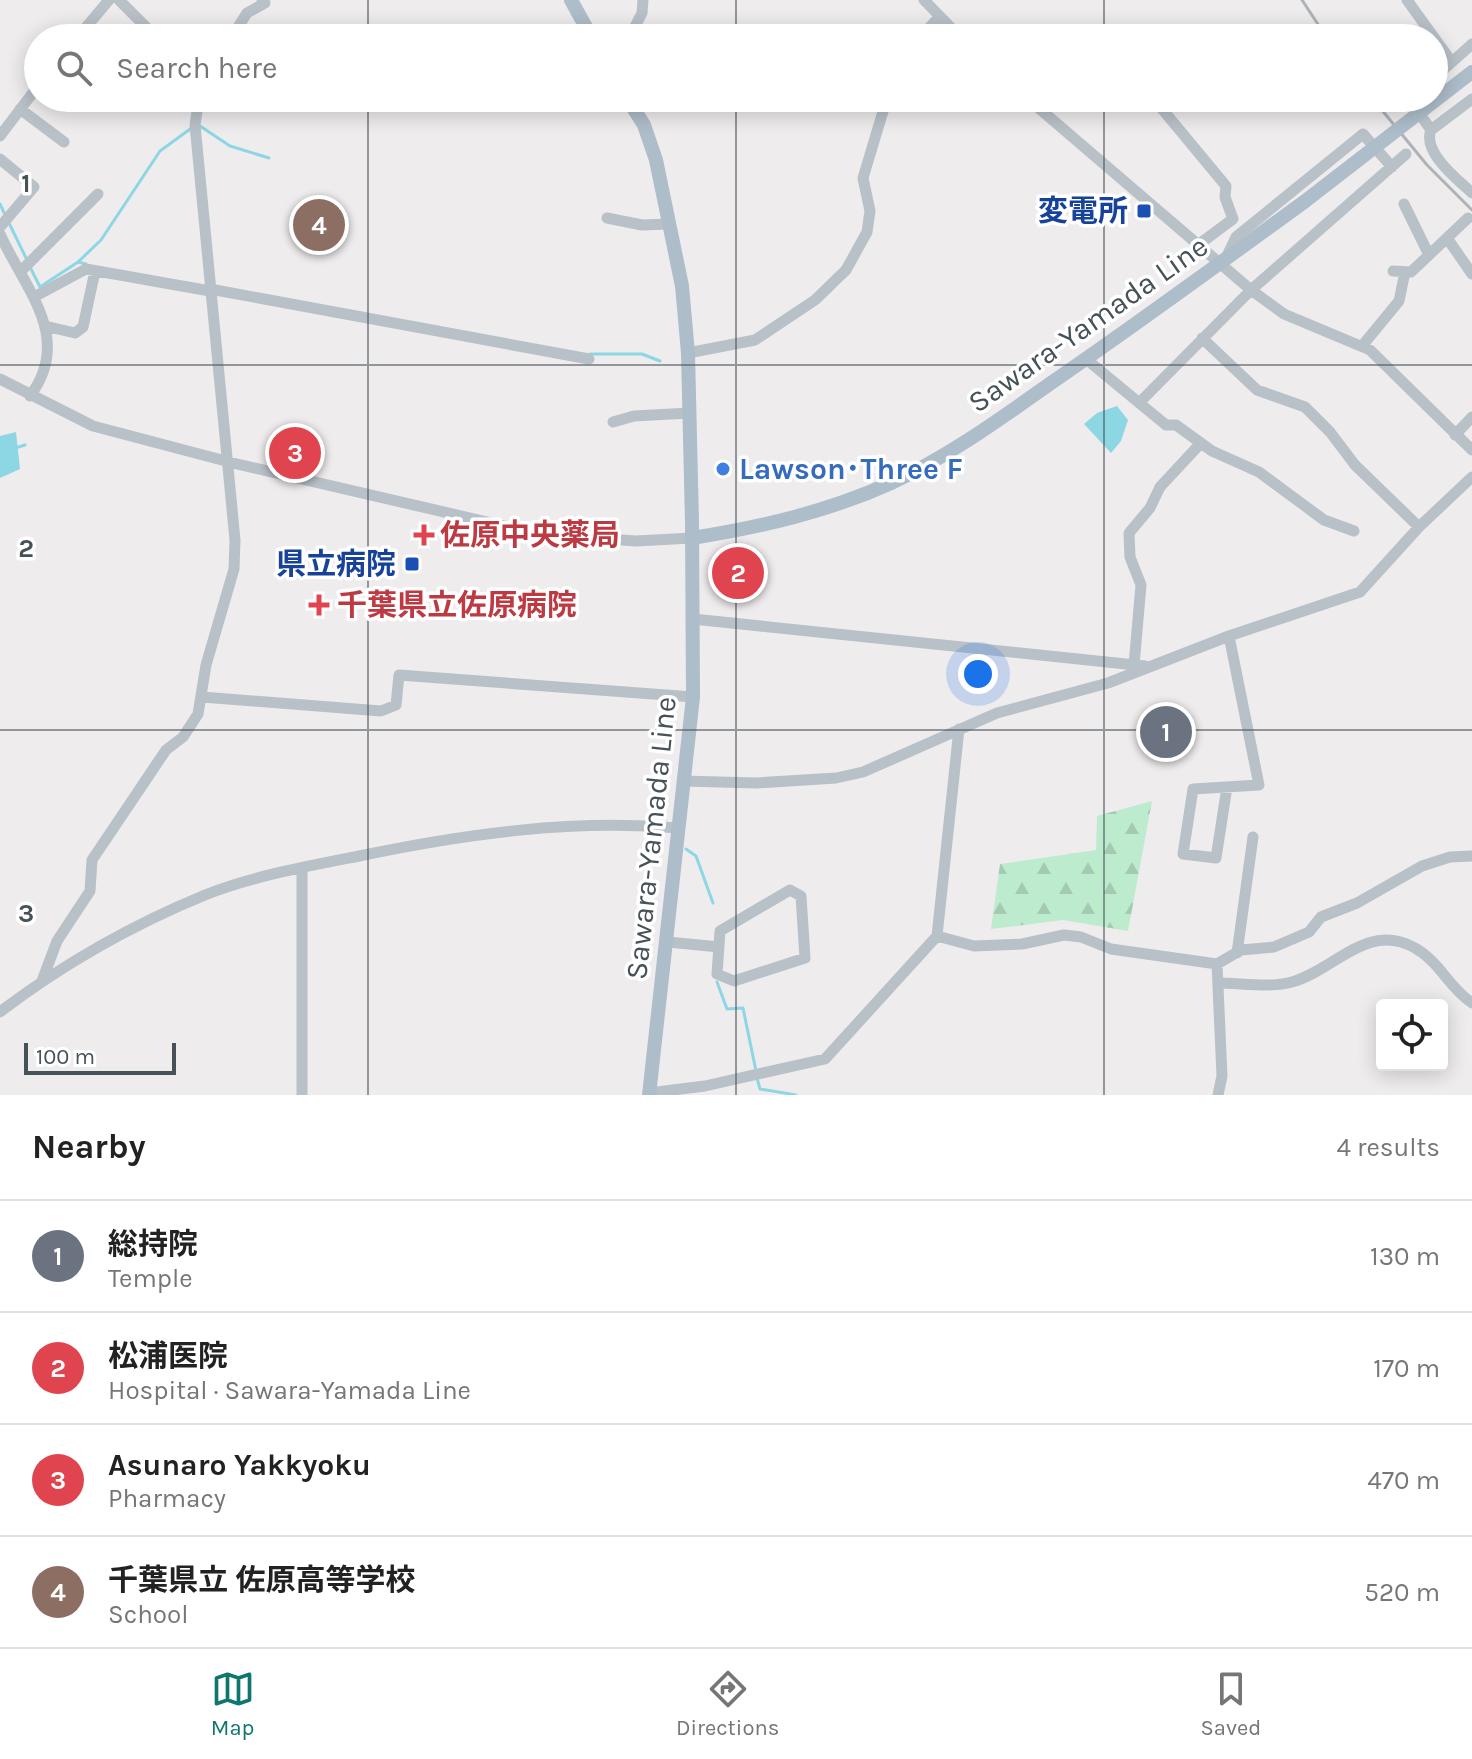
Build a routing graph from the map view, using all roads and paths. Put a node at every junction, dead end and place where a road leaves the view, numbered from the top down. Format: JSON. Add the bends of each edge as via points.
{"nodes":[{"id":1,"x":109,"y":0,"type":"edge"},
{"id":2,"x":119,"y":0,"type":"edge"},
{"id":3,"x":262,"y":0,"type":"edge"},
{"id":4,"x":571,"y":0,"type":"edge"},
{"id":5,"x":643,"y":0,"type":"edge"},
{"id":6,"x":924,"y":0,"type":"edge"},
{"id":7,"x":1407,"y":0,"type":"edge"},
{"id":8,"x":940,"y":16,"type":"junction"},
{"id":9,"x":89,"y":24,"type":"edge"},
{"id":10,"x":143,"y":24,"type":"edge"},
{"id":11,"x":240,"y":24,"type":"edge"},
{"id":12,"x":584,"y":24,"type":"edge"},
{"id":13,"x":636,"y":24,"type":"edge"},
{"id":14,"x":933,"y":24,"type":"edge"},
{"id":15,"x":948,"y":24,"type":"edge"},
{"id":16,"x":1424,"y":24,"type":"edge"},
{"id":17,"x":1472,"y":44,"type":"edge"},
{"id":18,"x":1448,"y":57,"type":"edge"},
{"id":19,"x":1451,"y":61,"type":"junction"},
{"id":20,"x":1448,"y":64,"type":"edge"},
{"id":21,"x":1472,"y":72,"type":"edge"},
{"id":22,"x":1448,"y":91,"type":"edge"},
{"id":23,"x":1472,"y":99,"type":"edge"},
{"id":24,"x":24,"y":104,"type":"edge"},
{"id":25,"x":20,"y":109,"type":"junction"},
{"id":26,"x":197,"y":112,"type":"edge"},
{"id":27,"x":635,"y":112,"type":"edge"},
{"id":28,"x":883,"y":112,"type":"edge"},
{"id":29,"x":1043,"y":112,"type":"edge"},
{"id":30,"x":1165,"y":112,"type":"edge"},
{"id":31,"x":1418,"y":112,"type":"edge"},
{"id":32,"x":1420,"y":112,"type":"edge"},
{"id":33,"x":1431,"y":130,"type":"junction"},
{"id":34,"x":0,"y":136,"type":"edge"},
{"id":35,"x":64,"y":142,"type":"dead end"},
{"id":36,"x":1406,"y":154,"type":"dead end"},
{"id":37,"x":0,"y":159,"type":"edge"},
{"id":38,"x":1392,"y":167,"type":"junction"},
{"id":39,"x":1472,"y":193,"type":"edge"},
{"id":40,"x":98,"y":194,"type":"dead end"},
{"id":41,"x":1404,"y":204,"type":"dead end"},
{"id":42,"x":607,"y":218,"type":"dead end"},
{"id":43,"x":1468,"y":218,"type":"dead end"},
{"id":44,"x":669,"y":224,"type":"junction"},
{"id":45,"x":0,"y":227,"type":"edge"},
{"id":46,"x":0,"y":234,"type":"edge"},
{"id":47,"x":1447,"y":238,"type":"junction"},
{"id":48,"x":1198,"y":245,"type":"junction"},
{"id":49,"x":3,"y":248,"type":"edge"},
{"id":50,"x":1429,"y":255,"type":"junction"},
{"id":51,"x":1222,"y":262,"type":"junction"},
{"id":52,"x":21,"y":271,"type":"junction"},
{"id":53,"x":95,"y":271,"type":"junction"},
{"id":54,"x":1472,"y":274,"type":"edge"},
{"id":55,"x":210,"y":288,"type":"junction"},
{"id":56,"x":1251,"y":290,"type":"junction"},
{"id":57,"x":34,"y":297,"type":"junction"},
{"id":58,"x":45,"y":326,"type":"junction"},
{"id":59,"x":1202,"y":338,"type":"junction"},
{"id":60,"x":1362,"y":346,"type":"junction"},
{"id":61,"x":688,"y":353,"type":"junction"},
{"id":62,"x":589,"y":359,"type":"dead end"},
{"id":63,"x":1086,"y":359,"type":"junction"},
{"id":64,"x":0,"y":379,"type":"edge"},
{"id":65,"x":30,"y":396,"type":"junction"},
{"id":66,"x":1140,"y":402,"type":"junction"},
{"id":67,"x":690,"y":413,"type":"junction"},
{"id":68,"x":1472,"y":417,"type":"edge"},
{"id":69,"x":613,"y":422,"type":"dead end"},
{"id":70,"x":1455,"y":435,"type":"junction"},
{"id":71,"x":1200,"y":444,"type":"junction"},
{"id":72,"x":1472,"y":450,"type":"edge"},
{"id":73,"x":227,"y":462,"type":"junction"},
{"id":74,"x":1472,"y":477,"type":"edge"},
{"id":75,"x":1419,"y":527,"type":"junction"},
{"id":76,"x":1354,"y":531,"type":"dead end"},
{"id":77,"x":692,"y":538,"type":"junction"},
{"id":78,"x":693,"y":619,"type":"junction"},
{"id":79,"x":1229,"y":636,"type":"junction"},
{"id":80,"x":1134,"y":665,"type":"junction"},
{"id":81,"x":1150,"y":666,"type":"junction"},
{"id":82,"x":202,"y":697,"type":"junction"},
{"id":83,"x":693,"y":697,"type":"junction"},
{"id":84,"x":959,"y":729,"type":"junction"},
{"id":85,"x":683,"y":781,"type":"junction"},
{"id":86,"x":1227,"y":787,"type":"junction"},
{"id":87,"x":679,"y":828,"type":"junction"},
{"id":88,"x":1253,"y":837,"type":"dead end"},
{"id":89,"x":1472,"y":856,"type":"edge"},
{"id":90,"x":302,"y":868,"type":"junction"},
{"id":91,"x":937,"y":936,"type":"junction"},
{"id":92,"x":668,"y":942,"type":"junction"},
{"id":93,"x":719,"y":947,"type":"junction"},
{"id":94,"x":1237,"y":953,"type":"junction"},
{"id":95,"x":1217,"y":964,"type":"junction"},
{"id":96,"x":42,"y":981,"type":"junction"},
{"id":97,"x":1218,"y":983,"type":"junction"},
{"id":98,"x":1472,"y":1003,"type":"edge"},
{"id":99,"x":0,"y":1012,"type":"edge"},
{"id":100,"x":649,"y":1094,"type":"edge"},
{"id":101,"x":302,"y":1095,"type":"edge"},
{"id":102,"x":1218,"y":1095,"type":"edge"}],
"edges":[{"from":1,"to":9,"type":"street"},
{"from":2,"to":10,"type":"street"},
{"from":3,"to":11,"type":"street","via":[[265,3]]},
{"from":4,"to":12,"type":"main road"},
{"from":5,"to":13,"type":"street"},
{"from":6,"to":8,"type":"street"},
{"from":7,"to":16,"type":"street"},
{"from":8,"to":14,"type":"street"},
{"from":8,"to":15,"type":"street"},
{"from":17,"to":19,"type":"street"},
{"from":18,"to":19,"type":"street"},
{"from":19,"to":20,"type":"street"},
{"from":21,"to":22,"type":"main road","name":"Sawara-Yamada Line","bridge":true},
{"from":23,"to":33,"type":"street"},
{"from":24,"to":25,"type":"street"},
{"from":25,"to":34,"type":"street"},
{"from":25,"to":35,"type":"street"},
{"from":26,"to":55,"type":"street"},
{"from":27,"to":44,"type":"main road","name":"Sawara-Yamada Line","via":[[651,142]]},
{"from":28,"to":61,"type":"street","via":[[863,178],[870,211],[867,232],[846,270],[815,300],[763,336]]},
{"from":29,"to":48,"type":"street"},
{"from":30,"to":48,"type":"street","via":[[1226,186],[1233,219]]},
{"from":31,"to":33,"type":"street"},
{"from":32,"to":51,"type":"main road","name":"Sawara-Yamada Line","bridge":true},
{"from":33,"to":39,"type":"street","via":[[1431,149]]},
{"from":36,"to":38,"type":"street"},
{"from":37,"to":45,"type":"street","via":[[34,187]]},
{"from":38,"to":51,"type":"street","via":[[1363,134],[1236,237]]},
{"from":38,"to":56,"type":"street"},
{"from":40,"to":52,"type":"street"},
{"from":41,"to":50,"type":"street"},
{"from":42,"to":44,"type":"street"},
{"from":43,"to":47,"type":"street"},
{"from":44,"to":61,"type":"main road","name":"Sawara-Yamada Line"},
{"from":46,"to":49,"type":"street"},
{"from":47,"to":50,"type":"street"},
{"from":47,"to":54,"type":"street"},
{"from":48,"to":51,"type":"street"},
{"from":49,"to":52,"type":"street"},
{"from":50,"to":60,"type":"street","via":[[1411,272],[1399,272],[1399,301]]},
{"from":51,"to":56,"type":"street"},
{"from":51,"to":63,"type":"main road","name":"Sawara-Yamada Line"},
{"from":52,"to":57,"type":"street"},
{"from":53,"to":55,"type":"street"},
{"from":53,"to":57,"type":"street","via":[[86,269]]},
{"from":53,"to":58,"type":"street","via":[[83,327],[75,333]]},
{"from":55,"to":62,"type":"street"},
{"from":55,"to":73,"type":"street"},
{"from":56,"to":59,"type":"street"},
{"from":56,"to":60,"type":"street","via":[[1284,314]]},
{"from":57,"to":58,"type":"street"},
{"from":58,"to":65,"type":"street","via":[[45,370]]},
{"from":59,"to":66,"type":"street"},
{"from":59,"to":75,"type":"street","via":[[1257,390],[1305,407]]},
{"from":60,"to":70,"type":"street"},
{"from":61,"to":67,"type":"main road","name":"Sawara-Yamada Line"},
{"from":63,"to":66,"type":"street"},
{"from":63,"to":77,"type":"main road","name":"Sawara-Yamada Line","via":[[956,448],[892,483],[778,523]]},
{"from":64,"to":65,"type":"street"},
{"from":65,"to":73,"type":"street","via":[[121,435]]},
{"from":66,"to":71,"type":"street"},
{"from":67,"to":69,"type":"street"},
{"from":67,"to":77,"type":"main road","name":"Sawara-Yamada Line"},
{"from":68,"to":70,"type":"street"},
{"from":70,"to":72,"type":"street"},
{"from":71,"to":76,"type":"street","via":[[1259,472],[1324,520]]},
{"from":71,"to":80,"type":"street","via":[[1160,487],[1129,533],[1130,557],[1141,585]]},
{"from":73,"to":77,"type":"street","via":[[539,534],[636,541]]},
{"from":73,"to":82,"type":"street","via":[[234,569]]},
{"from":74,"to":75,"type":"street"},
{"from":75,"to":79,"type":"street","via":[[1360,592]]},
{"from":77,"to":78,"type":"main road","name":"Sawara-Yamada Line"},
{"from":78,"to":80,"type":"street"},
{"from":78,"to":83,"type":"main road","name":"Sawara-Yamada Line"},
{"from":79,"to":81,"type":"street"},
{"from":79,"to":86,"type":"street","via":[[1259,785]]},
{"from":80,"to":81,"type":"street"},
{"from":81,"to":84,"type":"street"},
{"from":82,"to":83,"type":"street","via":[[381,711],[396,705],[399,675]]},
{"from":82,"to":96,"type":"street","via":[[194,723],[166,750],[92,860],[87,897],[57,941]]},
{"from":83,"to":85,"type":"main road","name":"Sawara-Yamada Line"},
{"from":84,"to":85,"type":"street","via":[[863,772],[836,778]]},
{"from":84,"to":91,"type":"street"},
{"from":85,"to":87,"type":"main road","name":"Sawara-Yamada Line"},
{"from":86,"to":86,"type":"street","via":[[1193,789],[1183,854],[1216,858]]},
{"from":87,"to":90,"type":"street","via":[[525,827]]},
{"from":87,"to":92,"type":"main road","name":"Sawara-Yamada Line"},
{"from":88,"to":94,"type":"street"},
{"from":89,"to":94,"type":"street","via":[[1422,866],[1321,917],[1309,932],[1274,947]]},
{"from":90,"to":96,"type":"street","via":[[208,894],[115,937]]},
{"from":90,"to":101,"type":"street"},
{"from":91,"to":95,"type":"street","via":[[974,946],[1064,935],[1111,949]]},
{"from":91,"to":100,"type":"street","via":[[825,1059]]},
{"from":92,"to":93,"type":"street"},
{"from":92,"to":100,"type":"main road","name":"Sawara-Yamada Line"},
{"from":93,"to":93,"type":"street","via":[[720,931],[741,916],[779,893],[790,890],[801,896],[805,958],[734,981],[717,974]]},
{"from":94,"to":95,"type":"street"},
{"from":95,"to":97,"type":"street"},
{"from":96,"to":99,"type":"street"},
{"from":97,"to":98,"type":"street","via":[[1291,982],[1366,941],[1390,941],[1435,960]]},
{"from":97,"to":102,"type":"street"}]}
